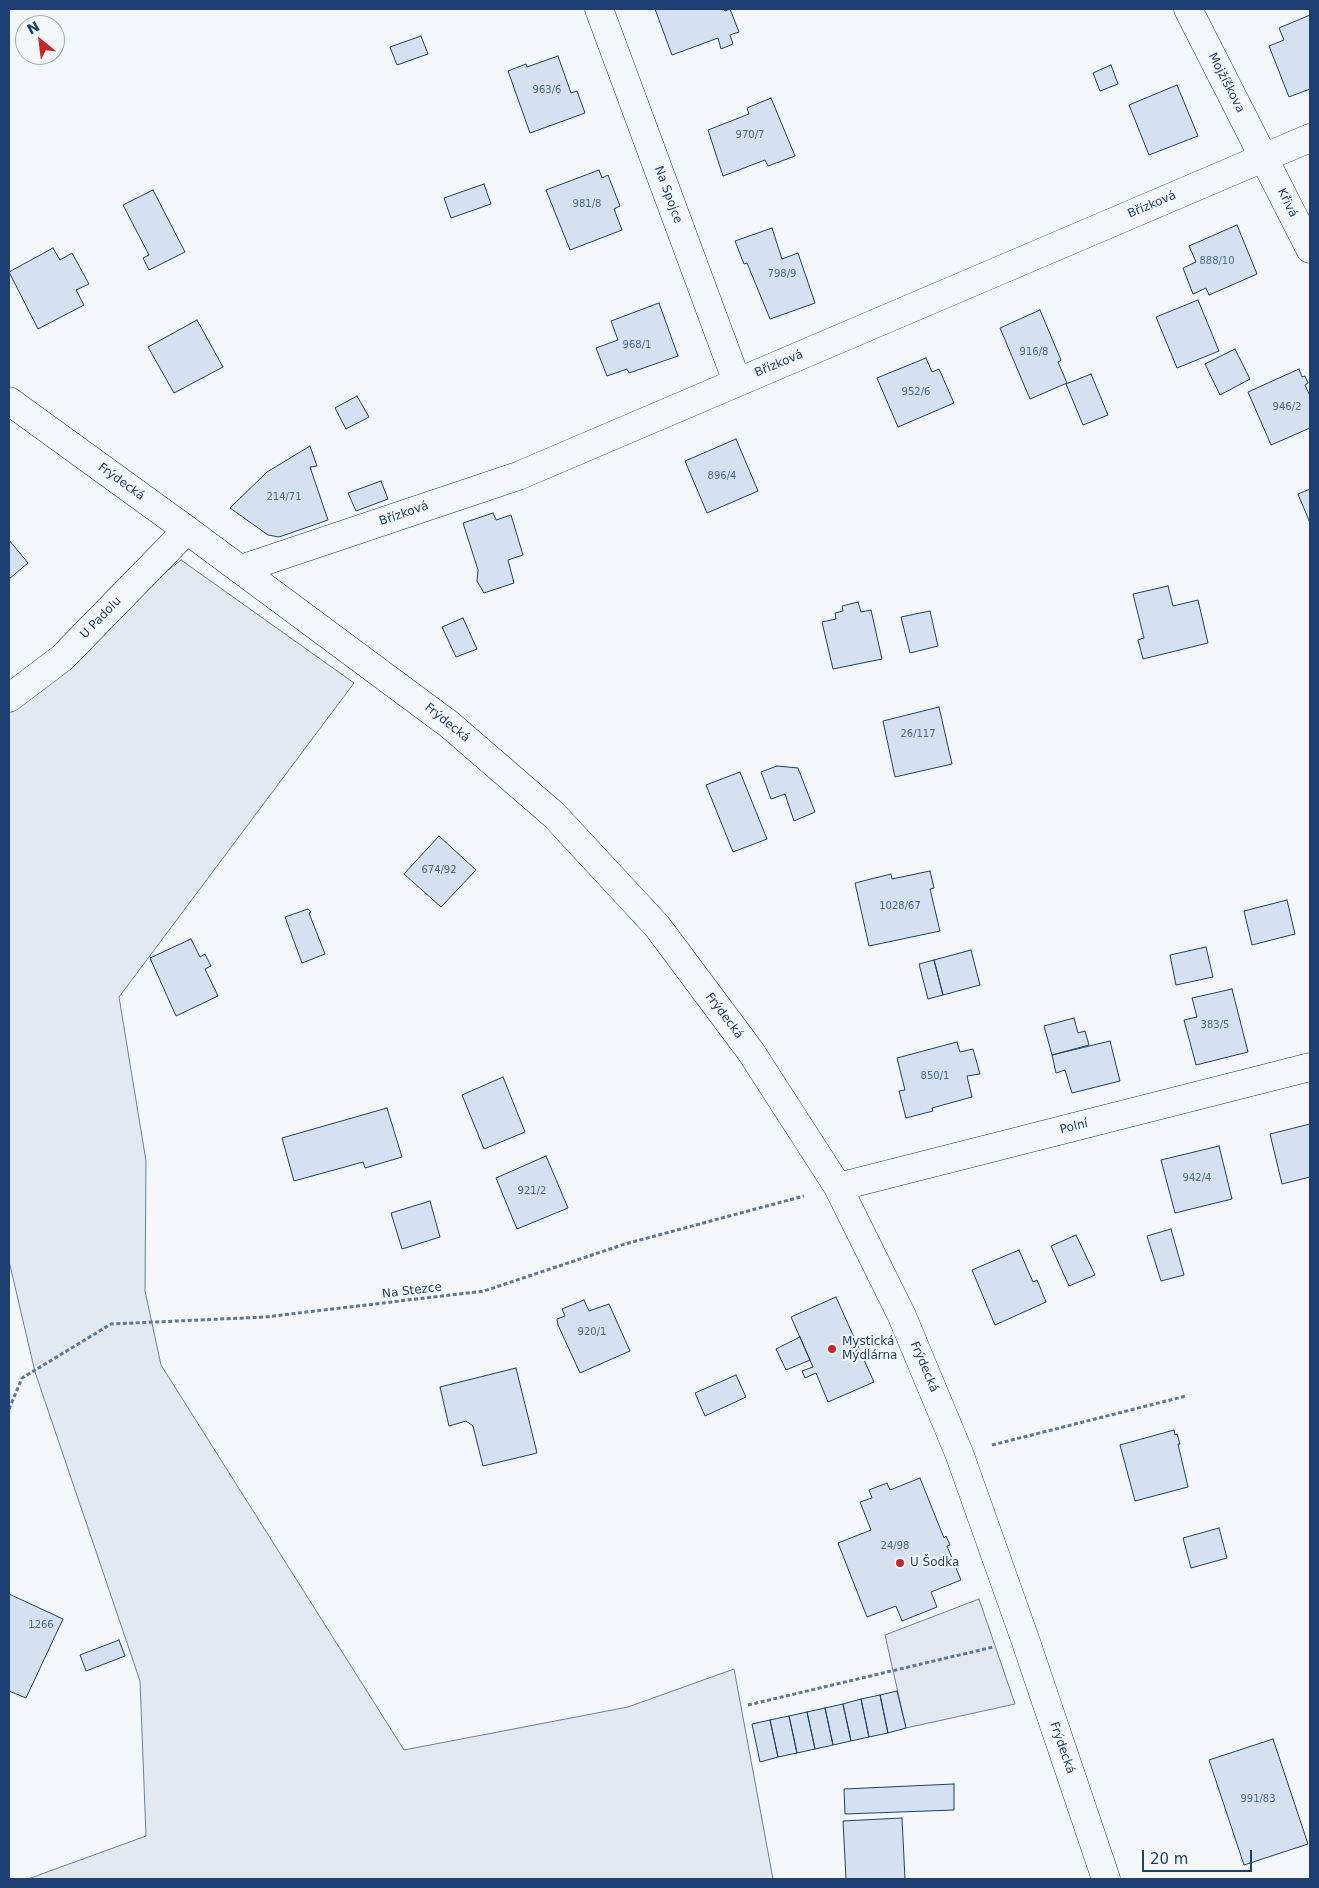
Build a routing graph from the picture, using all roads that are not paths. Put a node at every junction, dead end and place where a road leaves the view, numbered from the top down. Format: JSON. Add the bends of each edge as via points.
{"nodes":[{"id":1,"x":598,"y":9,"type":"edge"},
{"id":2,"x":1188,"y":9,"type":"edge"},
{"id":3,"x":1310,"y":138,"type":"edge"},
{"id":4,"x":1264,"y":157,"type":"junction"},
{"id":5,"x":1310,"y":249,"type":"edge"},
{"id":6,"x":737,"y":382,"type":"junction"},
{"id":7,"x":9,"y":401,"type":"edge"},
{"id":8,"x":187,"y":530,"type":"junction"},
{"id":9,"x":241,"y":569,"type":"junction"},
{"id":10,"x":9,"y":698,"type":"edge"},
{"id":11,"x":1310,"y":1066,"type":"edge"},
{"id":12,"x":838,"y":1187,"type":"junction"},
{"id":13,"x":1106,"y":1879,"type":"edge"}],
"edges":[{"from":1,"to":6,"type":"street","name":"Na Spojce"},
{"from":2,"to":4,"type":"street","name":"Mojžíškova"},
{"from":3,"to":4,"type":"street","name":"Břízková"},
{"from":4,"to":5,"type":"street","name":"Křivá"},
{"from":4,"to":6,"type":"street","name":"Břízková"},
{"from":6,"to":9,"type":"street","name":"Břízková","via":[[518,476]]},
{"from":7,"to":8,"type":"street","name":"Frýdecká"},
{"from":8,"to":9,"type":"street","name":"Frýdecká"},
{"from":8,"to":10,"type":"street","name":"U Padolu","via":[[62,658]]},
{"from":9,"to":12,"type":"street","name":"Frýdecká","via":[[450,725],[554,815],[657,926],[751,1052]]},
{"from":11,"to":12,"type":"street","name":"Polní"},
{"from":12,"to":13,"type":"street","name":"Frýdecká","via":[[902,1316],[959,1453]]}]}
